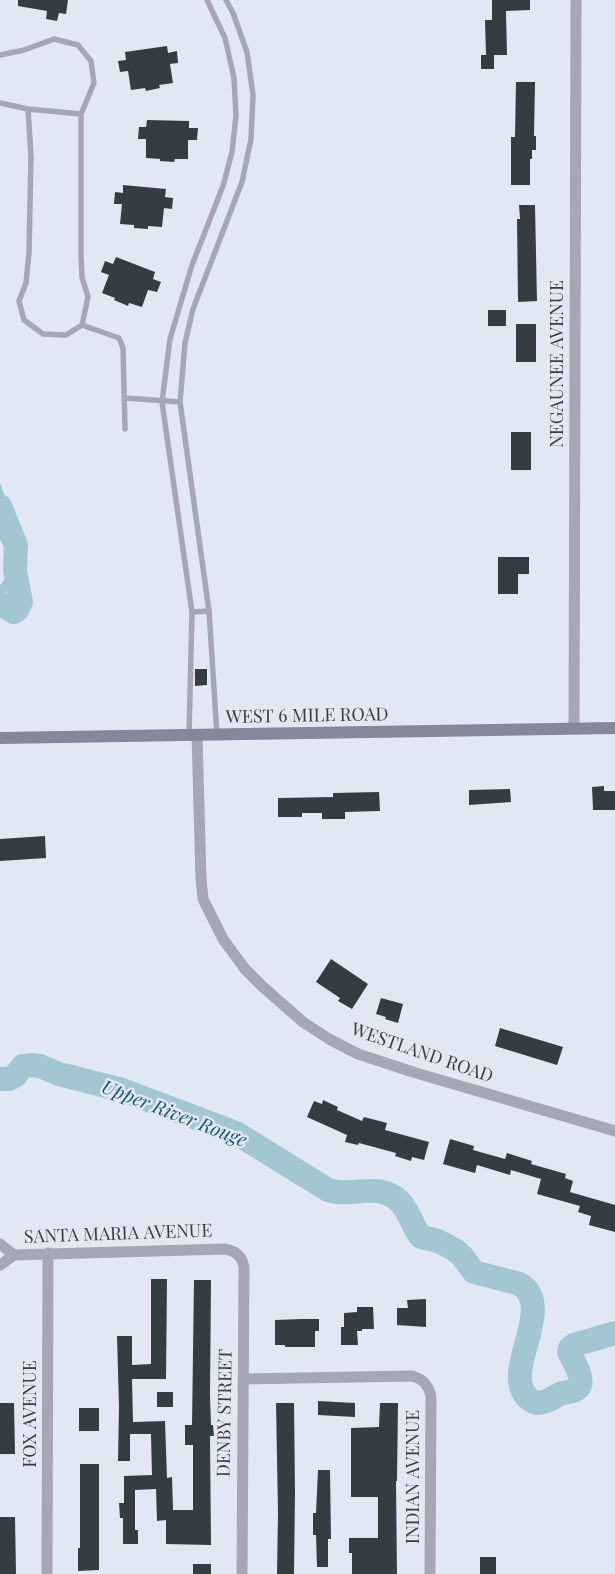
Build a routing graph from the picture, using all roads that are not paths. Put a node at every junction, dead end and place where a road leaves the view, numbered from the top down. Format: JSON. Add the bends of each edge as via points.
{"nodes":[{"id":1,"x":207,"y":0,"type":"edge"},
{"id":2,"x":226,"y":0,"type":"edge"},
{"id":3,"x":576,"y":0,"type":"edge"},
{"id":4,"x":0,"y":55,"type":"edge"},
{"id":5,"x":0,"y":103,"type":"edge"},
{"id":6,"x":28,"y":109,"type":"junction"},
{"id":7,"x":81,"y":114,"type":"junction"},
{"id":8,"x":82,"y":325,"type":"junction"},
{"id":9,"x":126,"y":398,"type":"junction"},
{"id":10,"x":162,"y":402,"type":"junction"},
{"id":11,"x":180,"y":402,"type":"junction"},
{"id":12,"x":125,"y":429,"type":"dead end"},
{"id":13,"x":210,"y":611,"type":"junction"},
{"id":14,"x":192,"y":612,"type":"junction"},
{"id":15,"x":615,"y":728,"type":"edge"},
{"id":16,"x":574,"y":729,"type":"junction"},
{"id":17,"x":193,"y":735,"type":"junction"},
{"id":18,"x":217,"y":735,"type":"junction"},
{"id":19,"x":0,"y":738,"type":"edge"},
{"id":20,"x":615,"y":1131,"type":"edge"},
{"id":21,"x":0,"y":1244,"type":"edge"},
{"id":22,"x":48,"y":1253,"type":"junction"},
{"id":23,"x":239,"y":1254,"type":"joint"},
{"id":24,"x":14,"y":1255,"type":"junction"},
{"id":25,"x":0,"y":1265,"type":"edge"},
{"id":26,"x":243,"y":1379,"type":"junction"},
{"id":27,"x":47,"y":1574,"type":"edge"},
{"id":28,"x":242,"y":1574,"type":"edge"},
{"id":29,"x":430,"y":1574,"type":"edge"}],
"edges":[{"from":1,"to":10,"type":"lane","via":[[225,38],[234,78],[236,116],[232,152],[170,339]]},
{"from":2,"to":11,"type":"lane","via":[[247,52],[252,95],[251,139],[242,182],[193,309],[185,343]]},
{"from":3,"to":16,"type":"street","name":"NEGAUNEE AVENUE"},
{"from":4,"to":7,"type":"lane","via":[[54,39],[78,45],[91,61],[94,83]]},
{"from":5,"to":6,"type":"lane"},
{"from":6,"to":7,"type":"lane"},
{"from":6,"to":8,"type":"lane","via":[[30,253],[26,283],[19,302],[24,320],[44,334],[66,335]]},
{"from":7,"to":8,"type":"lane","via":[[81,257],[88,297]]},
{"from":8,"to":9,"type":"lane","via":[[119,338],[123,348]]},
{"from":9,"to":10,"type":"lane"},
{"from":9,"to":12,"type":"lane"},
{"from":10,"to":11,"type":"lane"},
{"from":10,"to":14,"type":"lane"},
{"from":11,"to":13,"type":"lane"},
{"from":13,"to":14,"type":"lane"},
{"from":13,"to":18,"type":"lane"},
{"from":14,"to":17,"type":"lane"},
{"from":15,"to":16,"type":"main road","name":"WEST 6 MILE ROAD"},
{"from":16,"to":18,"type":"main road","name":"WEST 6 MILE ROAD"},
{"from":17,"to":18,"type":"main road","name":"WEST 6 MILE ROAD"},
{"from":17,"to":19,"type":"main road","name":"WEST 6 MILE ROAD"},
{"from":17,"to":20,"type":"street","name":"WESTLAND ROAD","via":[[203,899],[235,957],[263,987],[303,1022],[358,1054]]},
{"from":21,"to":24,"type":"street"},
{"from":22,"to":23,"type":"street","name":"SANTA MARIA AVENUE","via":[[225,1249]]},
{"from":22,"to":24,"type":"street","name":"SANTA MARIA AVENUE"},
{"from":22,"to":27,"type":"street","name":"FOX AVENUE"},
{"from":23,"to":26,"type":"street","name":"DENBY STREET","via":[[244,1267]]},
{"from":24,"to":25,"type":"street","name":"SANTA MARIA AVENUE"},
{"from":26,"to":28,"type":"street","name":"DENBY STREET"},
{"from":26,"to":29,"type":"street","name":"INDIAN AVENUE","via":[[412,1376],[424,1381],[431,1397]]}]}
